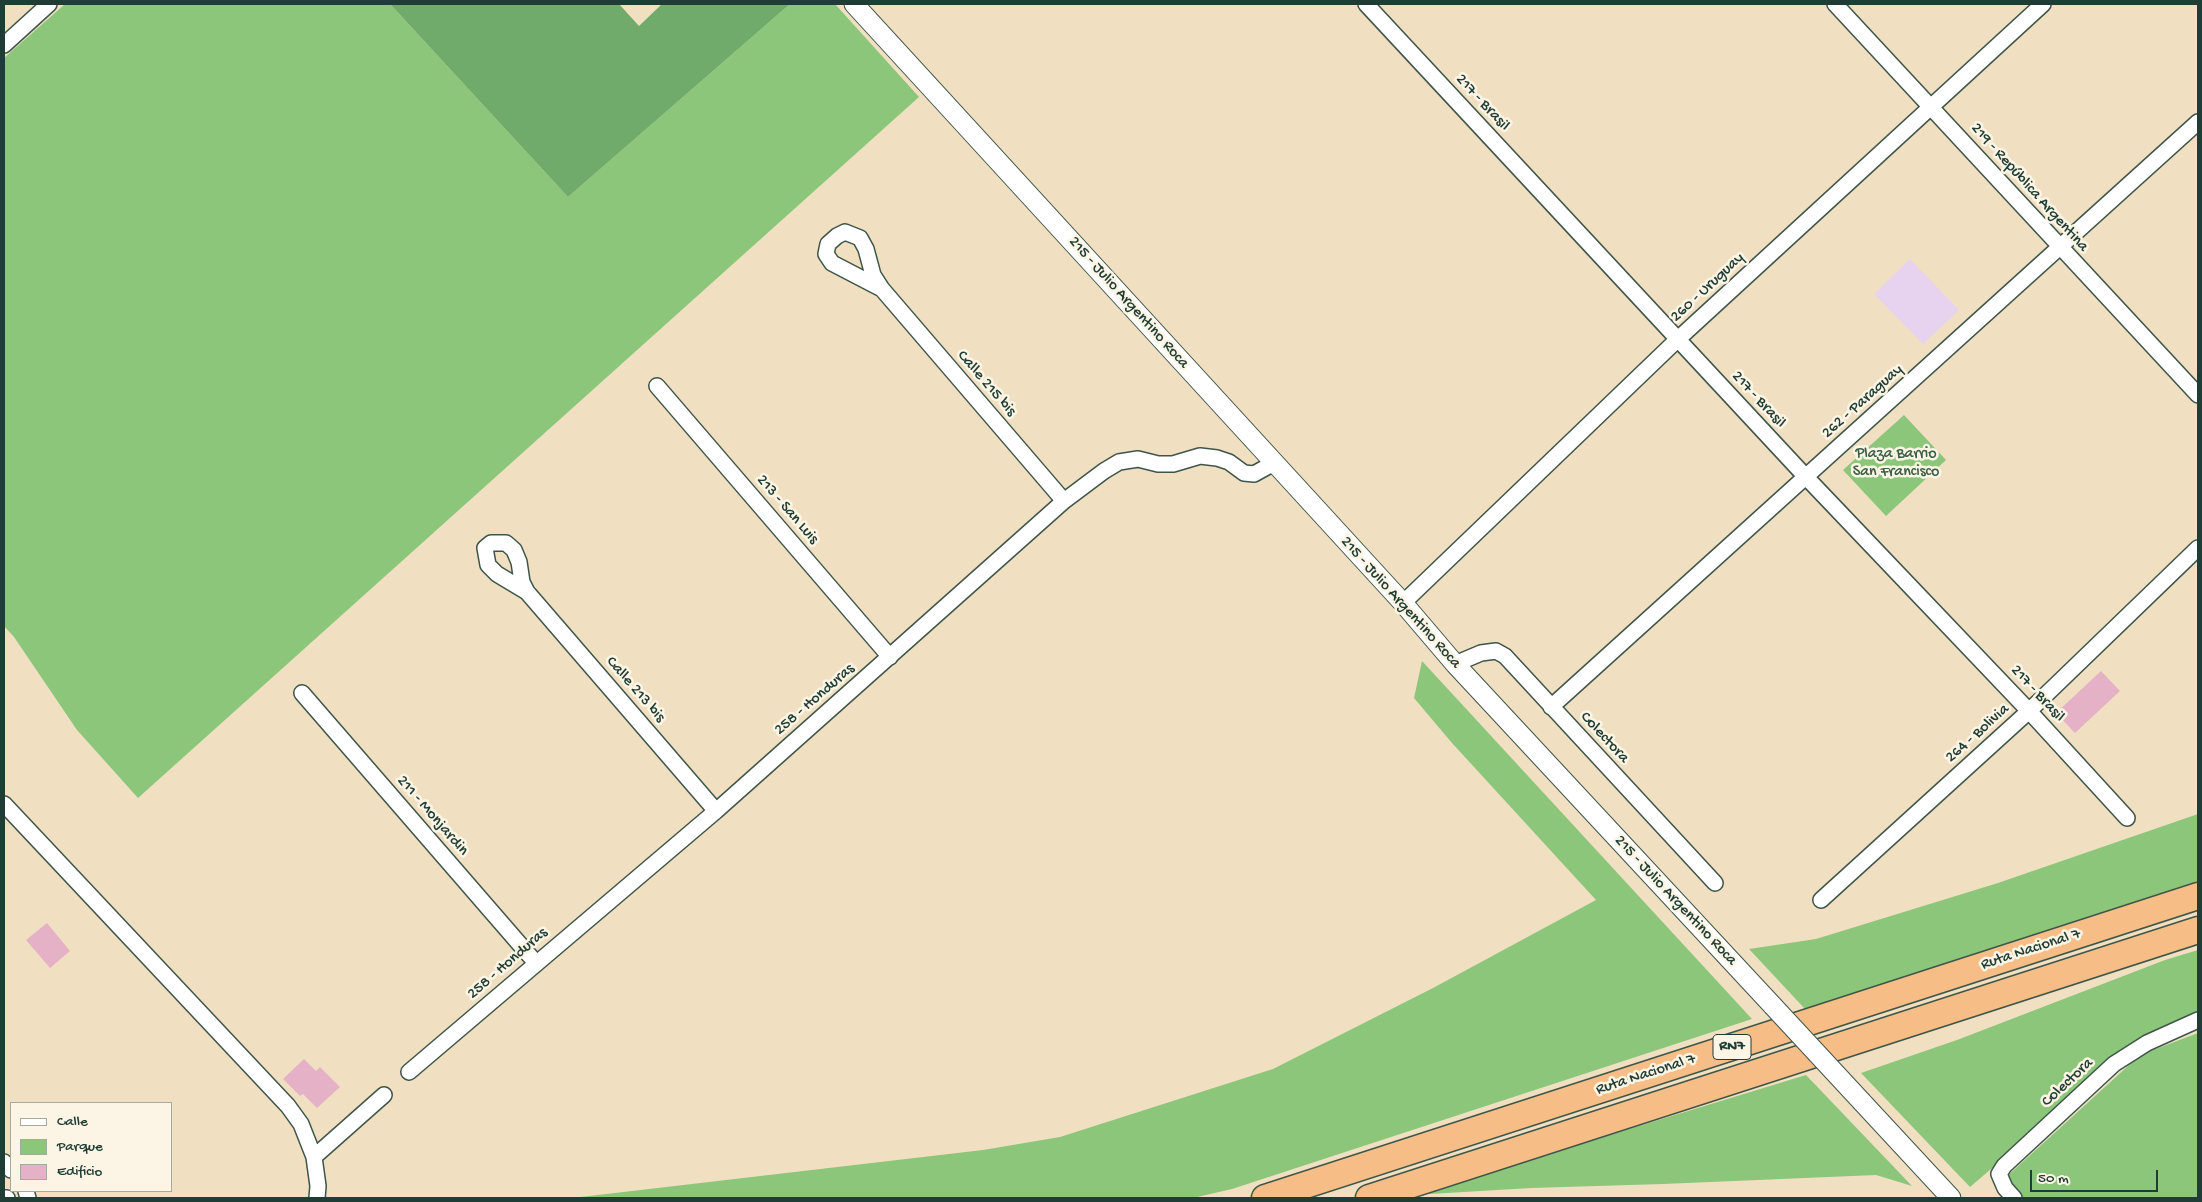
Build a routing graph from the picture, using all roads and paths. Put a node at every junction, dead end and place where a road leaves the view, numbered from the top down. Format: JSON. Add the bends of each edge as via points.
{"nodes":[{"id":1,"x":854,"y":4,"type":"edge"},
{"id":2,"x":1366,"y":4,"type":"edge"},
{"id":3,"x":1835,"y":4,"type":"edge"},
{"id":4,"x":2043,"y":4,"type":"edge"},
{"id":5,"x":39,"y":7,"type":"edge"},
{"id":6,"x":4,"y":45,"type":"edge"},
{"id":7,"x":1931,"y":106,"type":"junction"},
{"id":8,"x":2198,"y":122,"type":"edge"},
{"id":9,"x":2060,"y":248,"type":"junction"},
{"id":10,"x":882,"y":289,"type":"dead end"},
{"id":11,"x":1678,"y":339,"type":"junction"},
{"id":12,"x":657,"y":386,"type":"dead end"},
{"id":13,"x":2198,"y":395,"type":"edge"},
{"id":14,"x":1274,"y":463,"type":"junction"},
{"id":15,"x":1806,"y":477,"type":"junction"},
{"id":16,"x":1064,"y":502,"type":"junction"},
{"id":17,"x":2198,"y":548,"type":"edge"},
{"id":18,"x":527,"y":592,"type":"dead end"},
{"id":19,"x":1403,"y":603,"type":"junction"},
{"id":20,"x":890,"y":657,"type":"junction"},
{"id":21,"x":1455,"y":664,"type":"junction"},
{"id":22,"x":302,"y":693,"type":"dead end"},
{"id":23,"x":1551,"y":707,"type":"junction"},
{"id":24,"x":2029,"y":710,"type":"junction"},
{"id":25,"x":4,"y":804,"type":"edge"},
{"id":26,"x":716,"y":811,"type":"junction"},
{"id":27,"x":2127,"y":818,"type":"dead end"},
{"id":28,"x":1715,"y":883,"type":"dead end"},
{"id":29,"x":2198,"y":896,"type":"edge"},
{"id":30,"x":1821,"y":900,"type":"dead end"},
{"id":31,"x":2198,"y":930,"type":"edge"},
{"id":32,"x":536,"y":963,"type":"junction"},
{"id":33,"x":2198,"y":1020,"type":"edge"},
{"id":34,"x":409,"y":1072,"type":"dead end"},
{"id":35,"x":384,"y":1095,"type":"dead end"},
{"id":36,"x":314,"y":1158,"type":"junction"},
{"id":37,"x":317,"y":1198,"type":"edge"},
{"id":38,"x":1265,"y":1198,"type":"edge"},
{"id":39,"x":1368,"y":1198,"type":"edge"},
{"id":40,"x":1951,"y":1198,"type":"edge"},
{"id":41,"x":2014,"y":1198,"type":"edge"}],
"edges":[{"from":1,"to":14,"type":"street","name":"215 - Julio Argentino Roca"},
{"from":2,"to":11,"type":"street","name":"217 - Brasil"},
{"from":3,"to":7,"type":"street","name":"219 - República Argentina"},
{"from":4,"to":7,"type":"street","name":"260 - Uruguay"},
{"from":5,"to":6,"type":"street"},
{"from":7,"to":9,"type":"street","name":"219 - República Argentina"},
{"from":7,"to":11,"type":"street","name":"260 - Uruguay"},
{"from":8,"to":9,"type":"street","name":"262 - Paraguay"},
{"from":9,"to":13,"type":"street","name":"219 - República Argentina"},
{"from":9,"to":15,"type":"street","name":"262 - Paraguay"},
{"from":10,"to":16,"type":"street","name":"Calle 215 bis"},
{"from":11,"to":15,"type":"street","name":"217 - Brasil"},
{"from":11,"to":19,"type":"street","name":"260 - Uruguay"},
{"from":12,"to":20,"type":"street","name":"213 - San Luis"},
{"from":14,"to":16,"type":"street","name":"258 - Honduras","via":[[1254,474],[1244,473],[1229,462],[1200,456],[1173,464],[1138,459],[1120,462]]},
{"from":14,"to":19,"type":"street","name":"215 - Julio Argentino Roca"},
{"from":15,"to":23,"type":"street","name":"262 - Paraguay"},
{"from":15,"to":24,"type":"street","name":"217 - Brasil"},
{"from":16,"to":20,"type":"street","name":"258 - Honduras"},
{"from":17,"to":24,"type":"street","name":"264 - Bolivia"},
{"from":18,"to":26,"type":"street","name":"Calle 213 bis"},
{"from":19,"to":21,"type":"street","name":"215 - Julio Argentino Roca"},
{"from":20,"to":26,"type":"street","name":"258 - Honduras"},
{"from":21,"to":23,"type":"street","name":"Colectora","via":[[1481,652],[1496,651],[1505,656]]},
{"from":21,"to":40,"type":"street","name":"215 - Julio Argentino Roca","bridge":true},
{"from":22,"to":32,"type":"street","name":"211 - Monjardin"},
{"from":23,"to":28,"type":"street","name":"Colectora"},
{"from":24,"to":27,"type":"street","name":"217 - Brasil"},
{"from":24,"to":30,"type":"street","name":"264 - Bolivia"},
{"from":25,"to":36,"type":"street","via":[[288,1106],[301,1124]]},
{"from":26,"to":32,"type":"street","name":"258 - Honduras"},
{"from":29,"to":38,"type":"highway","name":"Ruta Nacional 7","number":"RN7"},
{"from":31,"to":39,"type":"highway","name":"Ruta Nacional 7","number":"RN7"},
{"from":32,"to":34,"type":"street","name":"258 - Honduras"},
{"from":33,"to":41,"type":"street","name":"Colectora","via":[[2147,1043],[2114,1064],[2004,1166],[1999,1174]]},
{"from":35,"to":36,"type":"street"},
{"from":36,"to":37,"type":"street"}]}
